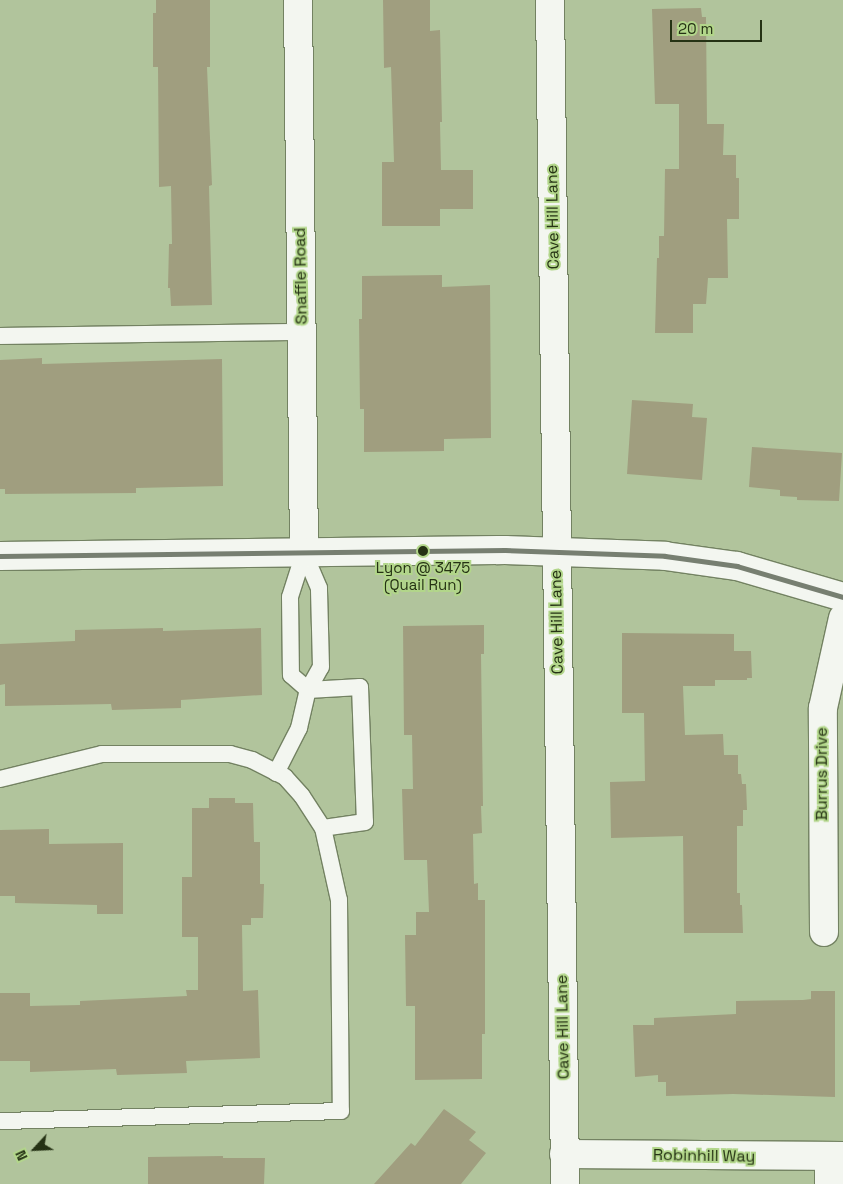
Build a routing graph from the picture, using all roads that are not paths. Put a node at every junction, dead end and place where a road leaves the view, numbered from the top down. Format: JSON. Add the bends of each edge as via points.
{"nodes":[{"id":1,"x":298,"y":0,"type":"edge"},
{"id":2,"x":550,"y":0,"type":"edge"},
{"id":3,"x":302,"y":332,"type":"junction"},
{"id":4,"x":0,"y":336,"type":"edge"},
{"id":5,"x":557,"y":552,"type":"junction"},
{"id":6,"x":304,"y":553,"type":"junction"},
{"id":7,"x":0,"y":556,"type":"edge"},
{"id":8,"x":843,"y":597,"type":"edge"},
{"id":9,"x":843,"y":618,"type":"edge"},
{"id":10,"x":308,"y":690,"type":"junction"},
{"id":11,"x":276,"y":773,"type":"junction"},
{"id":12,"x":0,"y":778,"type":"edge"},
{"id":13,"x":323,"y":828,"type":"junction"},
{"id":14,"x":824,"y":932,"type":"dead end"},
{"id":15,"x":0,"y":1121,"type":"edge"},
{"id":16,"x":564,"y":1154,"type":"junction"},
{"id":17,"x":836,"y":1157,"type":"edge"},
{"id":18,"x":565,"y":1184,"type":"edge"},
{"id":19,"x":829,"y":1184,"type":"edge"}],
"edges":[{"from":1,"to":3,"type":"street","name":"Snaffle Road"},
{"from":2,"to":5,"type":"street","name":"Cave Hill Lane"},
{"from":3,"to":4,"type":"lane"},
{"from":3,"to":6,"type":"street","name":"Snaffle Road"},
{"from":5,"to":6,"type":"street"},
{"from":5,"to":8,"type":"street","via":[[665,556],[737,566]]},
{"from":5,"to":16,"type":"street","name":"Cave Hill Lane"},
{"from":6,"to":7,"type":"street"},
{"from":6,"to":10,"type":"lane","via":[[319,588],[321,666]]},
{"from":6,"to":10,"type":"lane","via":[[290,597],[291,675]]},
{"from":9,"to":14,"type":"street","name":"Burrus Drive","via":[[823,708]]},
{"from":10,"to":11,"type":"lane","via":[[299,728]]},
{"from":10,"to":13,"type":"lane","via":[[360,687],[365,822]]},
{"from":11,"to":12,"type":"lane","via":[[252,760],[230,754],[102,754]]},
{"from":11,"to":13,"type":"lane","via":[[285,777],[302,796]]},
{"from":13,"to":15,"type":"lane","via":[[339,900],[341,1111]]},
{"from":16,"to":17,"type":"street","name":"Robinhill Way"},
{"from":16,"to":18,"type":"street","name":"Cave Hill Lane"},
{"from":17,"to":19,"type":"street"}]}
